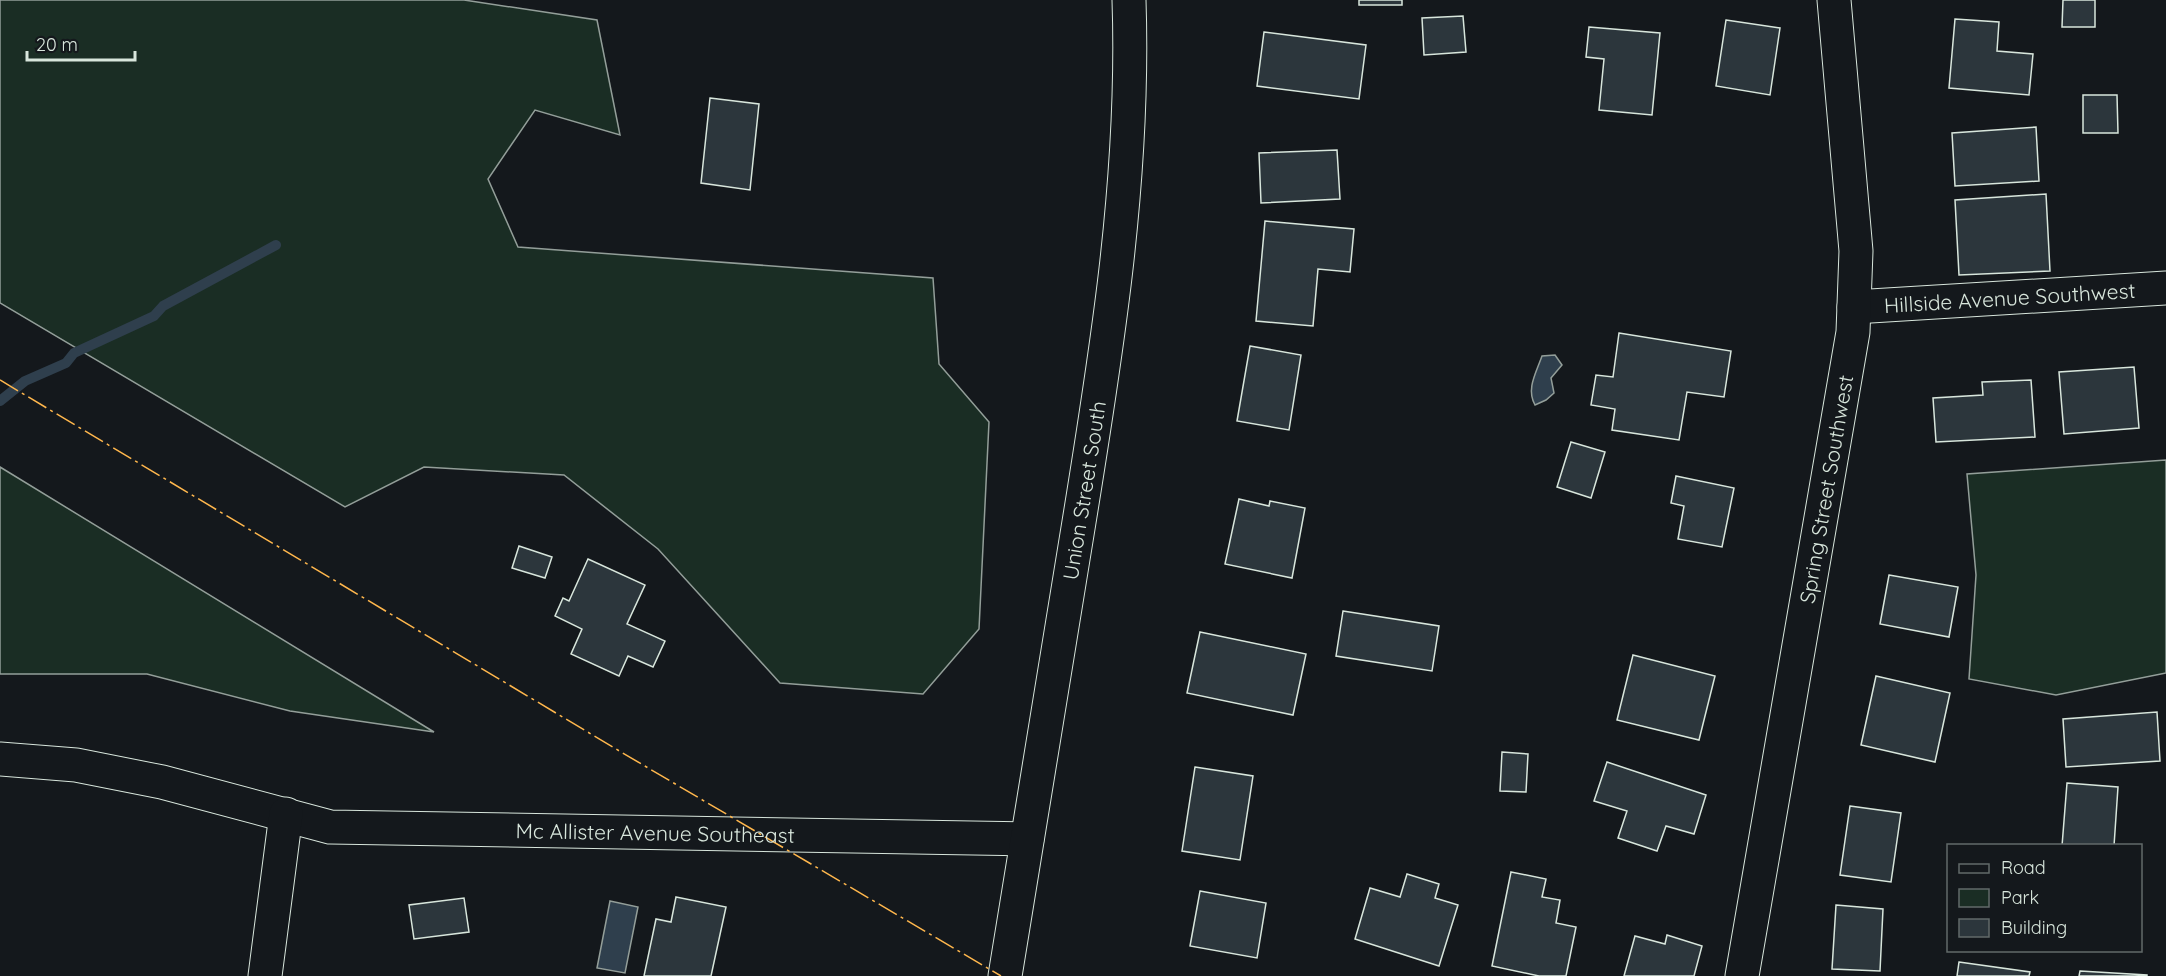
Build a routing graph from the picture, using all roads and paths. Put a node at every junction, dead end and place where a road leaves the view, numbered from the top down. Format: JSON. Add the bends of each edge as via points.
{"nodes":[{"id":1,"x":1129,"y":0,"type":"edge"},
{"id":2,"x":1834,"y":0,"type":"edge"},
{"id":3,"x":2166,"y":288,"type":"edge"},
{"id":4,"x":1854,"y":306,"type":"junction"},
{"id":5,"x":0,"y":759,"type":"edge"},
{"id":6,"x":286,"y":814,"type":"junction"},
{"id":7,"x":1027,"y":838,"type":"junction"},
{"id":8,"x":265,"y":976,"type":"edge"},
{"id":9,"x":1005,"y":976,"type":"edge"},
{"id":10,"x":1742,"y":976,"type":"edge"}],
"edges":[{"from":1,"to":7,"type":"street","name":"Union Street South","via":[[1124,180],[1105,361]]},
{"from":2,"to":4,"type":"street","name":"Spring Street Southwest","via":[[1856,251]]},
{"from":3,"to":4,"type":"street","name":"Hillside Avenue Southwest"},
{"from":4,"to":10,"type":"street","name":"Spring Street Southwest","via":[[1853,332]]},
{"from":5,"to":6,"type":"street","name":"Mc Allister Avenue Southeast","via":[[76,765]]},
{"from":6,"to":7,"type":"street","name":"Mc Allister Avenue Southeast","via":[[330,827]]},
{"from":6,"to":8,"type":"street"},
{"from":7,"to":9,"type":"street","name":"Union Street South"}]}
